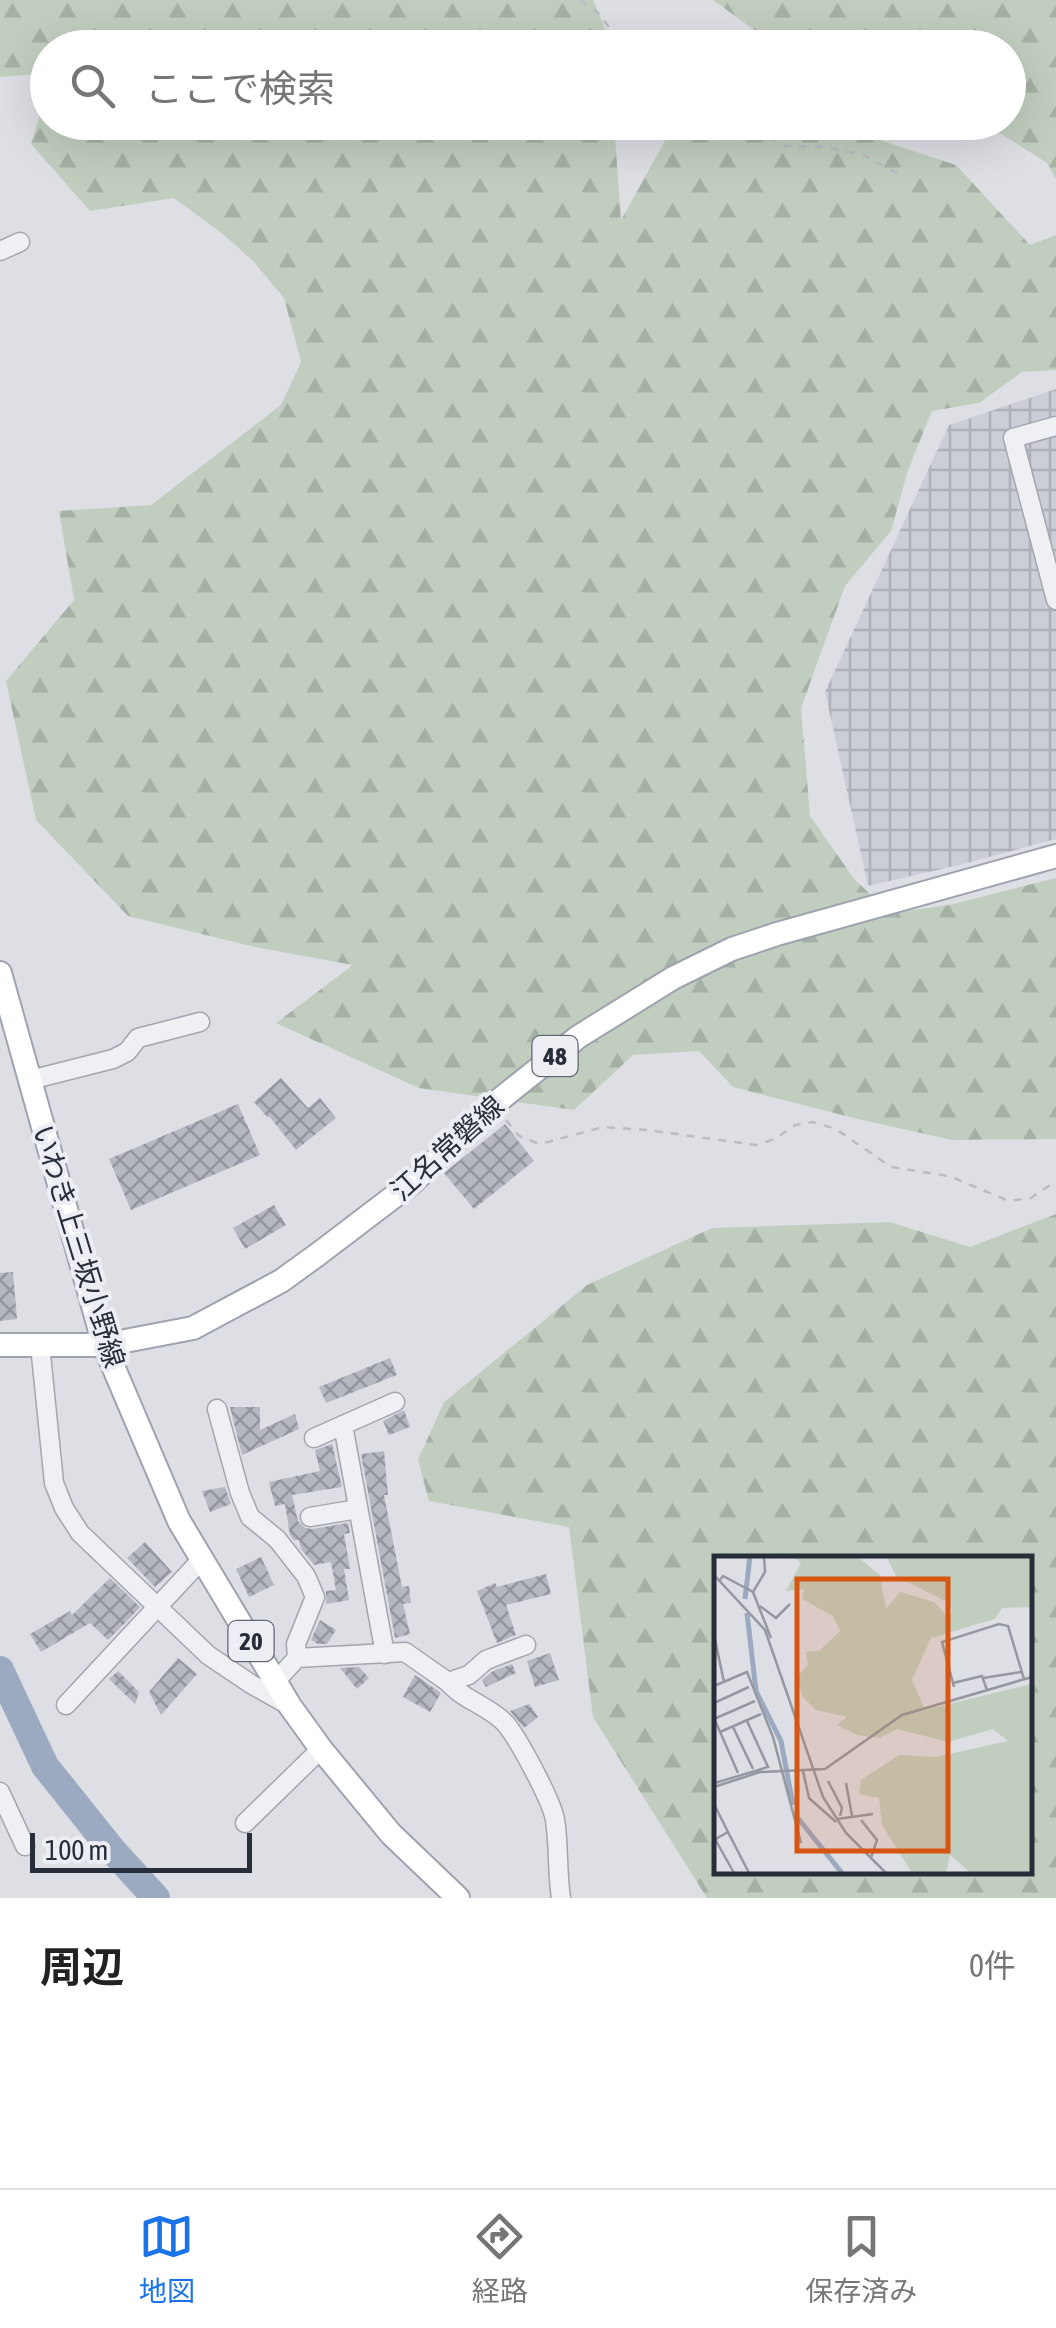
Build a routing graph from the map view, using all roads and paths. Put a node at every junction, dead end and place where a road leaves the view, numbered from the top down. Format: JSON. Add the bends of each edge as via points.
{"nodes":[{"id":1,"x":580,"y":0,"type":"edge"},
{"id":2,"x":611,"y":30,"type":"edge"},
{"id":3,"x":774,"y":140,"type":"edge"},
{"id":4,"x":899,"y":174,"type":"dead end"},
{"id":5,"x":20,"y":242,"type":"dead end"},
{"id":6,"x":0,"y":251,"type":"edge"},
{"id":7,"x":1056,"y":426,"type":"edge"},
{"id":8,"x":1056,"y":600,"type":"edge"},
{"id":9,"x":1056,"y":856,"type":"edge"},
{"id":10,"x":0,"y":973,"type":"edge"},
{"id":11,"x":200,"y":1022,"type":"dead end"},
{"id":12,"x":30,"y":1080,"type":"junction"},
{"id":13,"x":494,"y":1105,"type":"junction"},
{"id":14,"x":1056,"y":1182,"type":"edge"},
{"id":15,"x":0,"y":1344,"type":"edge"},
{"id":16,"x":40,"y":1345,"type":"junction"},
{"id":17,"x":104,"y":1345,"type":"junction"},
{"id":18,"x":394,"y":1402,"type":"dead end"},
{"id":19,"x":217,"y":1409,"type":"dead end"},
{"id":20,"x":343,"y":1425,"type":"junction"},
{"id":21,"x":314,"y":1438,"type":"dead end"},
{"id":22,"x":358,"y":1509,"type":"junction"},
{"id":23,"x":310,"y":1517,"type":"dead end"},
{"id":24,"x":202,"y":1559,"type":"junction"},
{"id":25,"x":158,"y":1606,"type":"junction"},
{"id":26,"x":526,"y":1645,"type":"dead end"},
{"id":27,"x":386,"y":1654,"type":"junction"},
{"id":28,"x":297,"y":1658,"type":"junction"},
{"id":29,"x":275,"y":1682,"type":"junction"},
{"id":30,"x":448,"y":1682,"type":"junction"},
{"id":31,"x":66,"y":1705,"type":"dead end"},
{"id":32,"x":290,"y":1706,"type":"junction"},
{"id":33,"x":321,"y":1749,"type":"junction"},
{"id":34,"x":0,"y":1792,"type":"edge"},
{"id":35,"x":245,"y":1823,"type":"dead end"},
{"id":36,"x":25,"y":1846,"type":"dead end"},
{"id":37,"x":458,"y":1898,"type":"edge"},
{"id":38,"x":561,"y":1898,"type":"edge"}],
"edges":[{"from":1,"to":2,"type":"path"},
{"from":3,"to":4,"type":"path","via":[[864,155]]},
{"from":5,"to":6,"type":"street"},
{"from":7,"to":8,"type":"street","via":[[1014,438]]},
{"from":9,"to":13,"type":"main road","name":"江名常磐線","number":"48","via":[[732,949],[578,1037]]},
{"from":10,"to":12,"type":"main road","name":"いわき上三坂小野線","number":"20"},
{"from":11,"to":12,"type":"street","via":[[138,1038],[113,1059]]},
{"from":12,"to":17,"type":"main road","name":"いわき上三坂小野線","number":"20"},
{"from":13,"to":14,"type":"path","via":[[519,1136],[538,1142],[603,1126],[756,1145],[814,1122],[836,1129],[891,1167],[948,1176],[1009,1201],[1039,1195]]},
{"from":13,"to":17,"type":"main road","name":"江名常磐線","number":"48","via":[[413,1182],[281,1281],[193,1328]]},
{"from":15,"to":16,"type":"main road","name":"江名常磐線","number":"48"},
{"from":16,"to":17,"type":"main road","name":"江名常磐線","number":"48"},
{"from":16,"to":25,"type":"street","via":[[50,1458],[64,1508],[80,1532]]},
{"from":17,"to":24,"type":"main road","name":"いわき上三坂小野線","number":"20","via":[[179,1521]]},
{"from":18,"to":20,"type":"street"},
{"from":19,"to":28,"type":"street","via":[[250,1517],[306,1576],[315,1597]]},
{"from":20,"to":21,"type":"street"},
{"from":20,"to":22,"type":"street"},
{"from":22,"to":23,"type":"street"},
{"from":22,"to":27,"type":"street"},
{"from":24,"to":25,"type":"street"},
{"from":24,"to":29,"type":"main road","name":"いわき上三坂小野線","number":"20"},
{"from":25,"to":31,"type":"street"},
{"from":25,"to":32,"type":"street","via":[[208,1654]]},
{"from":26,"to":30,"type":"street"},
{"from":27,"to":28,"type":"street"},
{"from":27,"to":30,"type":"street","via":[[406,1652]]},
{"from":28,"to":29,"type":"street"},
{"from":29,"to":32,"type":"main road","name":"いわき上三坂小野線","number":"20"},
{"from":30,"to":38,"type":"street","via":[[502,1720],[545,1792],[556,1821]]},
{"from":32,"to":33,"type":"main road","name":"いわき上三坂小野線","number":"20"},
{"from":33,"to":35,"type":"street"},
{"from":33,"to":37,"type":"main road","name":"いわき上三坂小野線","number":"20","via":[[392,1834]]},
{"from":34,"to":36,"type":"street"}]}
